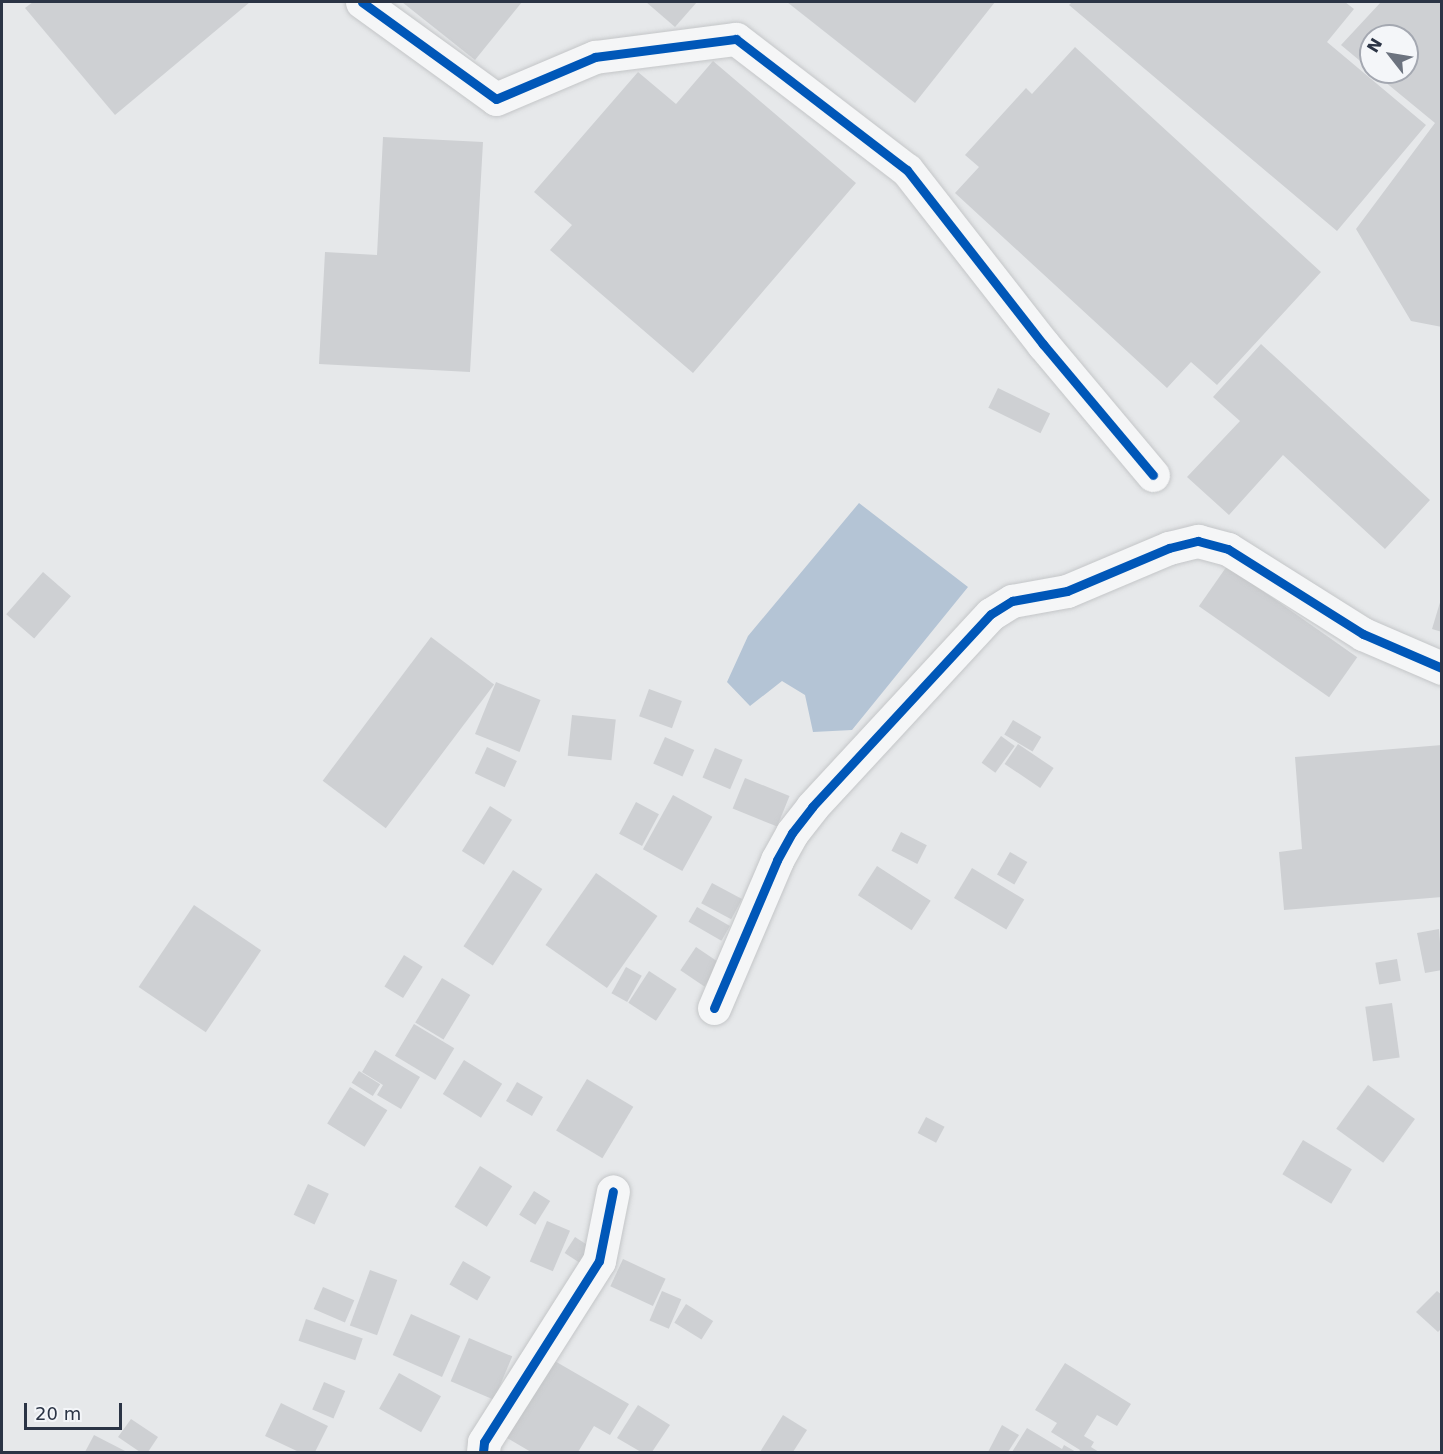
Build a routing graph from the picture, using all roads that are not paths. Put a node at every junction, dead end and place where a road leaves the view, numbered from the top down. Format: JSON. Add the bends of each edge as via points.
{"nodes":[{"id":1,"x":362,"y":2,"type":"edge"},
{"id":2,"x":1153,"y":475,"type":"dead end"},
{"id":3,"x":1442,"y":668,"type":"edge"},
{"id":4,"x":714,"y":1008,"type":"dead end"},
{"id":5,"x":613,"y":1191,"type":"dead end"},
{"id":6,"x":483,"y":1452,"type":"edge"}],
"edges":[{"from":1,"to":2,"type":"street","via":[[496,99],[595,57],[736,39],[907,170],[1043,344]]},
{"from":3,"to":4,"type":"street","via":[[1363,634],[1228,549],[1198,542],[1169,548],[1067,591],[1012,601],[992,614],[792,833]]},
{"from":5,"to":6,"type":"street","via":[[599,1261],[484,1442]]}]}
